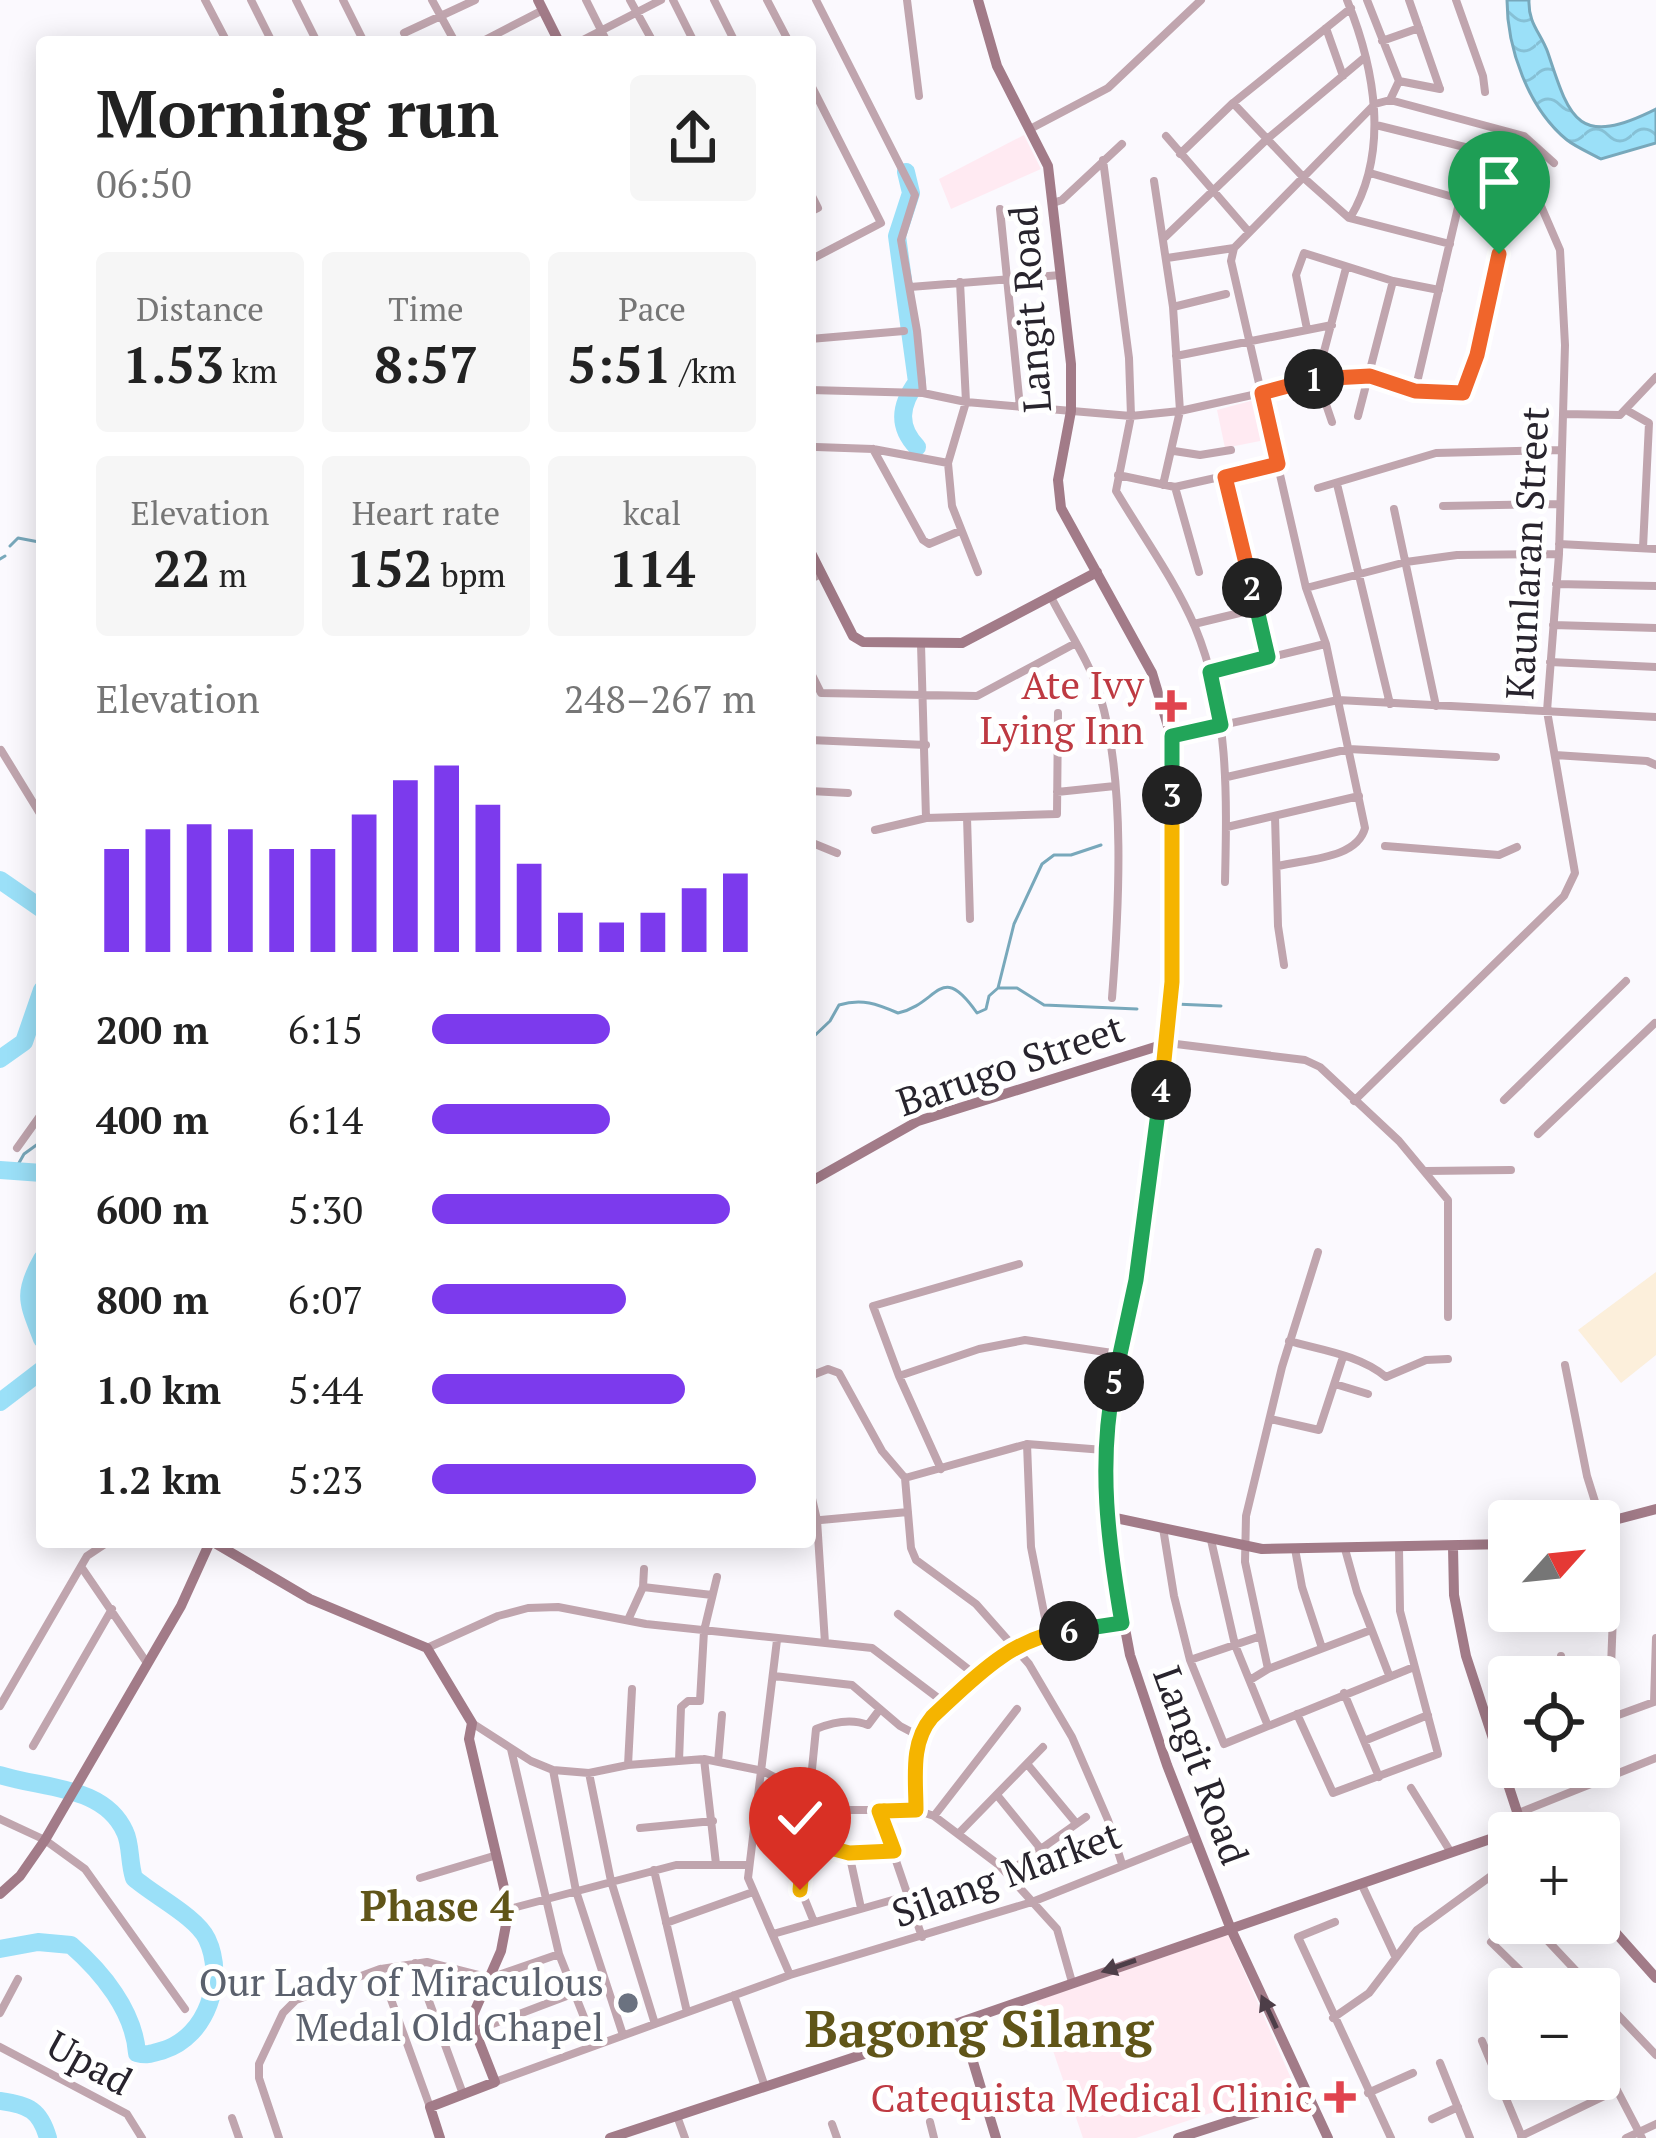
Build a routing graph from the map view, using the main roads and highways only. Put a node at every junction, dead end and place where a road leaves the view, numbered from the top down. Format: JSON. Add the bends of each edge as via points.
{"nodes":[{"id":1,"x":978,"y":0,"type":"edge"},
{"id":2,"x":540,"y":5,"type":"edge"},
{"id":3,"x":556,"y":36,"type":"edge"},
{"id":4,"x":1097,"y":572,"type":"junction"},
{"id":5,"x":816,"y":577,"type":"edge"},
{"id":6,"x":1168,"y":1043,"type":"junction"},
{"id":7,"x":816,"y":1179,"type":"edge"},
{"id":8,"x":1656,"y":1509,"type":"edge"},
{"id":9,"x":1106,"y":1516,"type":"junction"},
{"id":10,"x":1620,"y":1519,"type":"edge"},
{"id":11,"x":1488,"y":1545,"type":"edge"},
{"id":12,"x":1453,"y":1546,"type":"junction"},
{"id":13,"x":208,"y":1548,"type":"edge"},
{"id":14,"x":221,"y":1548,"type":"edge"},
{"id":15,"x":1515,"y":1812,"type":"edge"},
{"id":16,"x":1488,"y":1841,"type":"edge"},
{"id":17,"x":0,"y":1894,"type":"edge"},
{"id":18,"x":1229,"y":1927,"type":"junction"},
{"id":19,"x":1620,"y":1938,"type":"edge"},
{"id":20,"x":1656,"y":1978,"type":"edge"},
{"id":21,"x":961,"y":2022,"type":"junction"},
{"id":22,"x":1309,"y":2096,"type":"junction"},
{"id":23,"x":437,"y":2137,"type":"edge"},
{"id":24,"x":610,"y":2138,"type":"edge"},
{"id":25,"x":996,"y":2138,"type":"edge"},
{"id":26,"x":1178,"y":2138,"type":"edge"},
{"id":27,"x":1328,"y":2138,"type":"edge"}],
"edges":[{"from":1,"to":4,"type":"main road","name":"Langit Road","via":[[997,66],[1048,166],[1071,411],[1058,494]]},
{"from":2,"to":3,"type":"main road"},
{"from":4,"to":5,"type":"main road","via":[[962,643],[921,644],[857,641]]},
{"from":4,"to":6,"type":"main road","name":"Langit Road","via":[[1151,673],[1172,736]]},
{"from":6,"to":7,"type":"main road","name":"Barugo Street","via":[[918,1121]]},
{"from":6,"to":9,"type":"main road","name":"Langit Road","via":[[1104,1450]]},
{"from":8,"to":10,"type":"main road"},
{"from":9,"to":12,"type":"main road","via":[[1244,1548]]},
{"from":9,"to":18,"type":"main road","name":"Langit Road","via":[[1140,1687]]},
{"from":11,"to":12,"type":"main road"},
{"from":12,"to":15,"type":"main road","via":[[1466,1656]]},
{"from":13,"to":17,"type":"main road","via":[[45,1840]]},
{"from":14,"to":23,"type":"main road","name":"Silang Market","via":[[310,1599],[427,1648],[472,1723],[508,1909],[473,2015],[495,2082],[430,2107]]},
{"from":16,"to":18,"type":"main road"},
{"from":18,"to":21,"type":"main road","one_way":true},
{"from":22,"to":18,"type":"main road","name":"Langit Road","one_way":true},
{"from":19,"to":20,"type":"main road"},
{"from":21,"to":24,"type":"main road"},
{"from":21,"to":25,"type":"main road"},
{"from":22,"to":26,"type":"main road"},
{"from":22,"to":27,"type":"main road","name":"Langit Road"}]}
